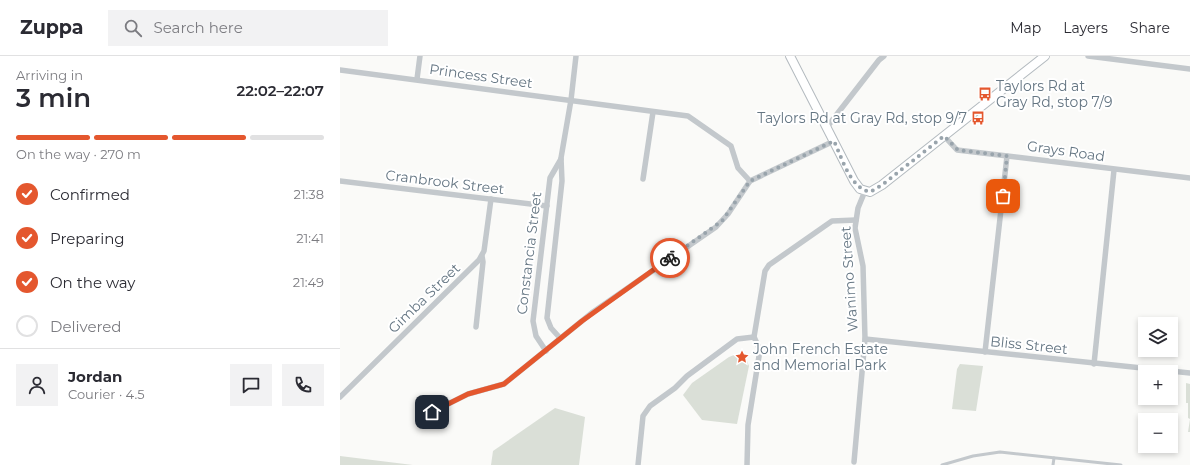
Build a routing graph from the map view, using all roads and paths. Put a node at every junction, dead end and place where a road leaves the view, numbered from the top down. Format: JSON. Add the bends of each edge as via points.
{"nodes":[{"id":1,"x":420,"y":56,"type":"edge"},
{"id":2,"x":576,"y":56,"type":"edge"},
{"id":3,"x":884,"y":56,"type":"edge"},
{"id":4,"x":1045,"y":56,"type":"edge"},
{"id":5,"x":1088,"y":56,"type":"edge"},
{"id":6,"x":792,"y":57,"type":"edge"},
{"id":7,"x":1190,"y":69,"type":"edge"},
{"id":8,"x":340,"y":70,"type":"edge"},
{"id":9,"x":417,"y":79,"type":"junction"},
{"id":10,"x":571,"y":100,"type":"junction"},
{"id":11,"x":653,"y":112,"type":"junction"},
{"id":12,"x":827,"y":127,"type":"junction"},
{"id":13,"x":944,"y":136,"type":"junction"},
{"id":14,"x":834,"y":141,"type":"junction"},
{"id":15,"x":1007,"y":156,"type":"junction"},
{"id":16,"x":561,"y":158,"type":"junction"},
{"id":17,"x":1114,"y":170,"type":"junction"},
{"id":18,"x":1190,"y":178,"type":"edge"},
{"id":19,"x":643,"y":179,"type":"dead end"},
{"id":20,"x":750,"y":181,"type":"junction"},
{"id":21,"x":340,"y":182,"type":"edge"},
{"id":22,"x":865,"y":191,"type":"junction"},
{"id":23,"x":491,"y":199,"type":"junction"},
{"id":24,"x":547,"y":206,"type":"junction"},
{"id":25,"x":856,"y":220,"type":"junction"},
{"id":26,"x":482,"y":256,"type":"junction"},
{"id":27,"x":476,"y":327,"type":"dead end"},
{"id":28,"x":754,"y":337,"type":"junction"},
{"id":29,"x":560,"y":338,"type":"junction"},
{"id":30,"x":865,"y":339,"type":"junction"},
{"id":31,"x":546,"y":351,"type":"junction"},
{"id":32,"x":985,"y":352,"type":"junction"},
{"id":33,"x":1094,"y":364,"type":"junction"},
{"id":34,"x":1190,"y":373,"type":"edge"},
{"id":35,"x":340,"y":397,"type":"edge"},
{"id":36,"x":432,"y":412,"type":"dead end"},
{"id":37,"x":1054,"y":458,"type":"junction"},
{"id":38,"x":854,"y":463,"type":"edge"},
{"id":39,"x":638,"y":465,"type":"edge"},
{"id":40,"x":747,"y":465,"type":"edge"},
{"id":41,"x":942,"y":465,"type":"edge"},
{"id":42,"x":1053,"y":465,"type":"edge"},
{"id":43,"x":1122,"y":465,"type":"edge"}],
"edges":[{"from":1,"to":9,"type":"street"},
{"from":2,"to":10,"type":"street","name":"Constancia Street"},
{"from":3,"to":12,"type":"street"},
{"from":4,"to":13,"type":"street"},
{"from":5,"to":7,"type":"street"},
{"from":6,"to":12,"type":"street"},
{"from":8,"to":9,"type":"street","name":"Princess Street"},
{"from":9,"to":10,"type":"street","name":"Princess Street"},
{"from":10,"to":11,"type":"street","name":"Princess Street"},
{"from":10,"to":16,"type":"street","name":"Constancia Street"},
{"from":11,"to":19,"type":"street"},
{"from":11,"to":20,"type":"street","name":"Princess Street","via":[[688,116],[731,146],[738,168]]},
{"from":12,"to":14,"type":"street"},
{"from":13,"to":15,"type":"street","name":"Grays Road","via":[[958,150]]},
{"from":13,"to":22,"type":"street","via":[[882,185],[870,192]]},
{"from":14,"to":20,"type":"street"},
{"from":14,"to":22,"type":"street","via":[[854,182]]},
{"from":15,"to":17,"type":"street","name":"Grays Road"},
{"from":15,"to":32,"type":"street"},
{"from":16,"to":24,"type":"street","name":"Constancia Street","via":[[550,178]]},
{"from":16,"to":29,"type":"street","name":"Constancia Street","via":[[562,181],[547,318],[551,328]]},
{"from":17,"to":18,"type":"street","name":"Grays Road"},
{"from":17,"to":33,"type":"street"},
{"from":20,"to":29,"type":"street","via":[[716,227]]},
{"from":21,"to":23,"type":"street","name":"Cranbrook Street"},
{"from":22,"to":25,"type":"street","name":"Wanimo Street"},
{"from":23,"to":24,"type":"street","name":"Cranbrook Street"},
{"from":23,"to":26,"type":"street"},
{"from":24,"to":31,"type":"street","name":"Constancia Street","via":[[533,322],[534,330]]},
{"from":25,"to":28,"type":"street","via":[[832,221],[769,265],[763,277]]},
{"from":25,"to":30,"type":"street","name":"Wanimo Street","via":[[863,266]]},
{"from":26,"to":27,"type":"street"},
{"from":26,"to":35,"type":"street","name":"Gimba Street"},
{"from":28,"to":39,"type":"street","via":[[737,340],[650,406],[643,416]]},
{"from":28,"to":40,"type":"street","via":[[760,350],[748,425]]},
{"from":29,"to":31,"type":"street"},
{"from":30,"to":32,"type":"street","name":"Bliss Street"},
{"from":30,"to":38,"type":"street","name":"Wanimo Street"},
{"from":31,"to":36,"type":"street","via":[[504,384],[468,394]]},
{"from":32,"to":33,"type":"street","name":"Bliss Street"},
{"from":33,"to":34,"type":"street","name":"Bliss Street"},
{"from":37,"to":41,"type":"lane","via":[[1000,452],[973,456]]},
{"from":37,"to":42,"type":"lane"},
{"from":37,"to":43,"type":"lane"}]}
